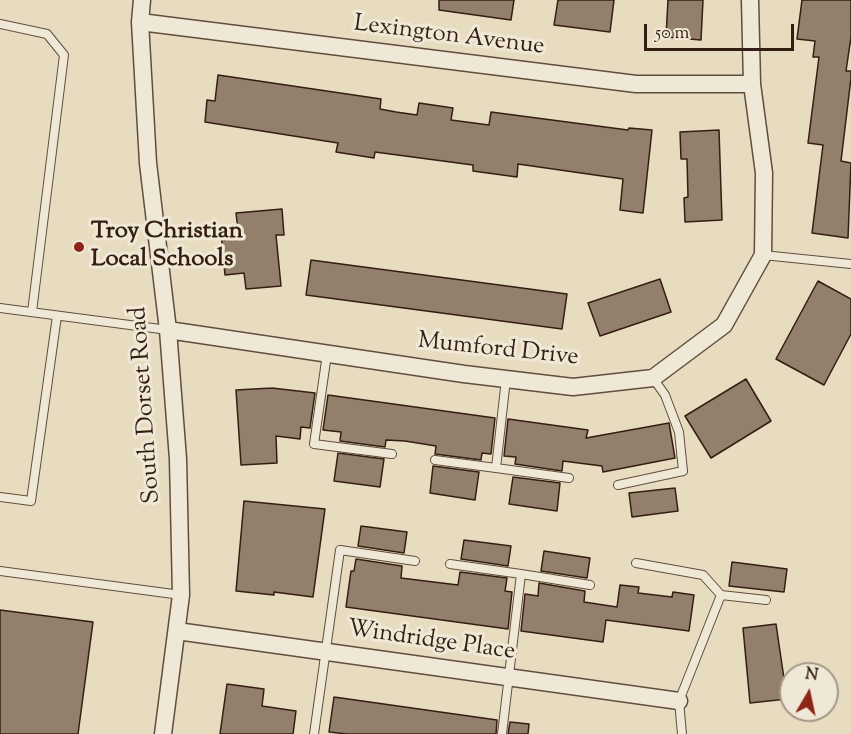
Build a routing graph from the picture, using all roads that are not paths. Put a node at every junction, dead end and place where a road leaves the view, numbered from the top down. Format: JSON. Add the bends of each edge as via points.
{"nodes":[{"id":1,"x":142,"y":0,"type":"edge"},
{"id":2,"x":750,"y":0,"type":"edge"},
{"id":3,"x":140,"y":22,"type":"junction"},
{"id":4,"x":0,"y":24,"type":"edge"},
{"id":5,"x":752,"y":84,"type":"junction"},
{"id":6,"x":764,"y":255,"type":"junction"},
{"id":7,"x":851,"y":264,"type":"edge"},
{"id":8,"x":0,"y":308,"type":"edge"},
{"id":9,"x":32,"y":312,"type":"junction"},
{"id":10,"x":57,"y":316,"type":"junction"},
{"id":11,"x":168,"y":330,"type":"junction"},
{"id":12,"x":327,"y":354,"type":"junction"},
{"id":13,"x":653,"y":378,"type":"junction"},
{"id":14,"x":506,"y":379,"type":"junction"},
{"id":15,"x":392,"y":454,"type":"dead end"},
{"id":16,"x":435,"y":460,"type":"dead end"},
{"id":17,"x":496,"y":468,"type":"junction"},
{"id":18,"x":569,"y":478,"type":"dead end"},
{"id":19,"x":618,"y":485,"type":"dead end"},
{"id":20,"x":0,"y":497,"type":"edge"},
{"id":21,"x":415,"y":561,"type":"dead end"},
{"id":22,"x":636,"y":563,"type":"dead end"},
{"id":23,"x":450,"y":564,"type":"dead end"},
{"id":24,"x":0,"y":571,"type":"edge"},
{"id":25,"x":521,"y":574,"type":"junction"},
{"id":26,"x":590,"y":585,"type":"dead end"},
{"id":27,"x":181,"y":595,"type":"junction"},
{"id":28,"x":721,"y":595,"type":"junction"},
{"id":29,"x":766,"y":600,"type":"dead end"},
{"id":30,"x":177,"y":631,"type":"junction"},
{"id":31,"x":326,"y":652,"type":"junction"},
{"id":32,"x":508,"y":677,"type":"junction"},
{"id":33,"x":679,"y":701,"type":"junction"},
{"id":34,"x":163,"y":734,"type":"edge"},
{"id":35,"x":314,"y":734,"type":"edge"},
{"id":36,"x":502,"y":734,"type":"edge"},
{"id":37,"x":682,"y":734,"type":"edge"}],
"edges":[{"from":1,"to":3,"type":"street","name":"South Dorset Road"},
{"from":2,"to":5,"type":"street"},
{"from":3,"to":5,"type":"street","name":"Lexington Avenue","via":[[636,84]]},
{"from":3,"to":11,"type":"street","name":"South Dorset Road","via":[[148,164]]},
{"from":4,"to":9,"type":"lane","via":[[47,34],[64,55]]},
{"from":5,"to":6,"type":"street","via":[[764,173]]},
{"from":6,"to":7,"type":"lane"},
{"from":6,"to":13,"type":"street","via":[[724,325]]},
{"from":8,"to":9,"type":"lane"},
{"from":9,"to":10,"type":"lane"},
{"from":10,"to":11,"type":"lane"},
{"from":10,"to":20,"type":"lane","via":[[31,501]]},
{"from":11,"to":12,"type":"street","name":"Mumford Drive"},
{"from":11,"to":27,"type":"street","name":"South Dorset Road","via":[[178,459]]},
{"from":12,"to":14,"type":"street","name":"Mumford Drive"},
{"from":12,"to":15,"type":"lane","via":[[314,444]]},
{"from":13,"to":14,"type":"street","name":"Mumford Drive","via":[[573,387]]},
{"from":13,"to":19,"type":"lane","via":[[665,395],[679,432],[683,471]]},
{"from":14,"to":17,"type":"lane"},
{"from":16,"to":17,"type":"lane"},
{"from":17,"to":18,"type":"lane"},
{"from":21,"to":31,"type":"lane","via":[[340,550]]},
{"from":22,"to":28,"type":"lane","via":[[704,575]]},
{"from":23,"to":25,"type":"lane"},
{"from":24,"to":27,"type":"lane"},
{"from":25,"to":26,"type":"lane"},
{"from":25,"to":32,"type":"lane"},
{"from":27,"to":30,"type":"street","name":"South Dorset Road"},
{"from":28,"to":29,"type":"lane"},
{"from":28,"to":33,"type":"lane"},
{"from":30,"to":31,"type":"street","name":"Windridge Place"},
{"from":30,"to":34,"type":"street","name":"South Dorset Road"},
{"from":31,"to":32,"type":"street","name":"Windridge Place"},
{"from":31,"to":35,"type":"lane"},
{"from":32,"to":33,"type":"street","name":"Windridge Place"},
{"from":32,"to":36,"type":"lane"},
{"from":33,"to":37,"type":"lane"}]}
